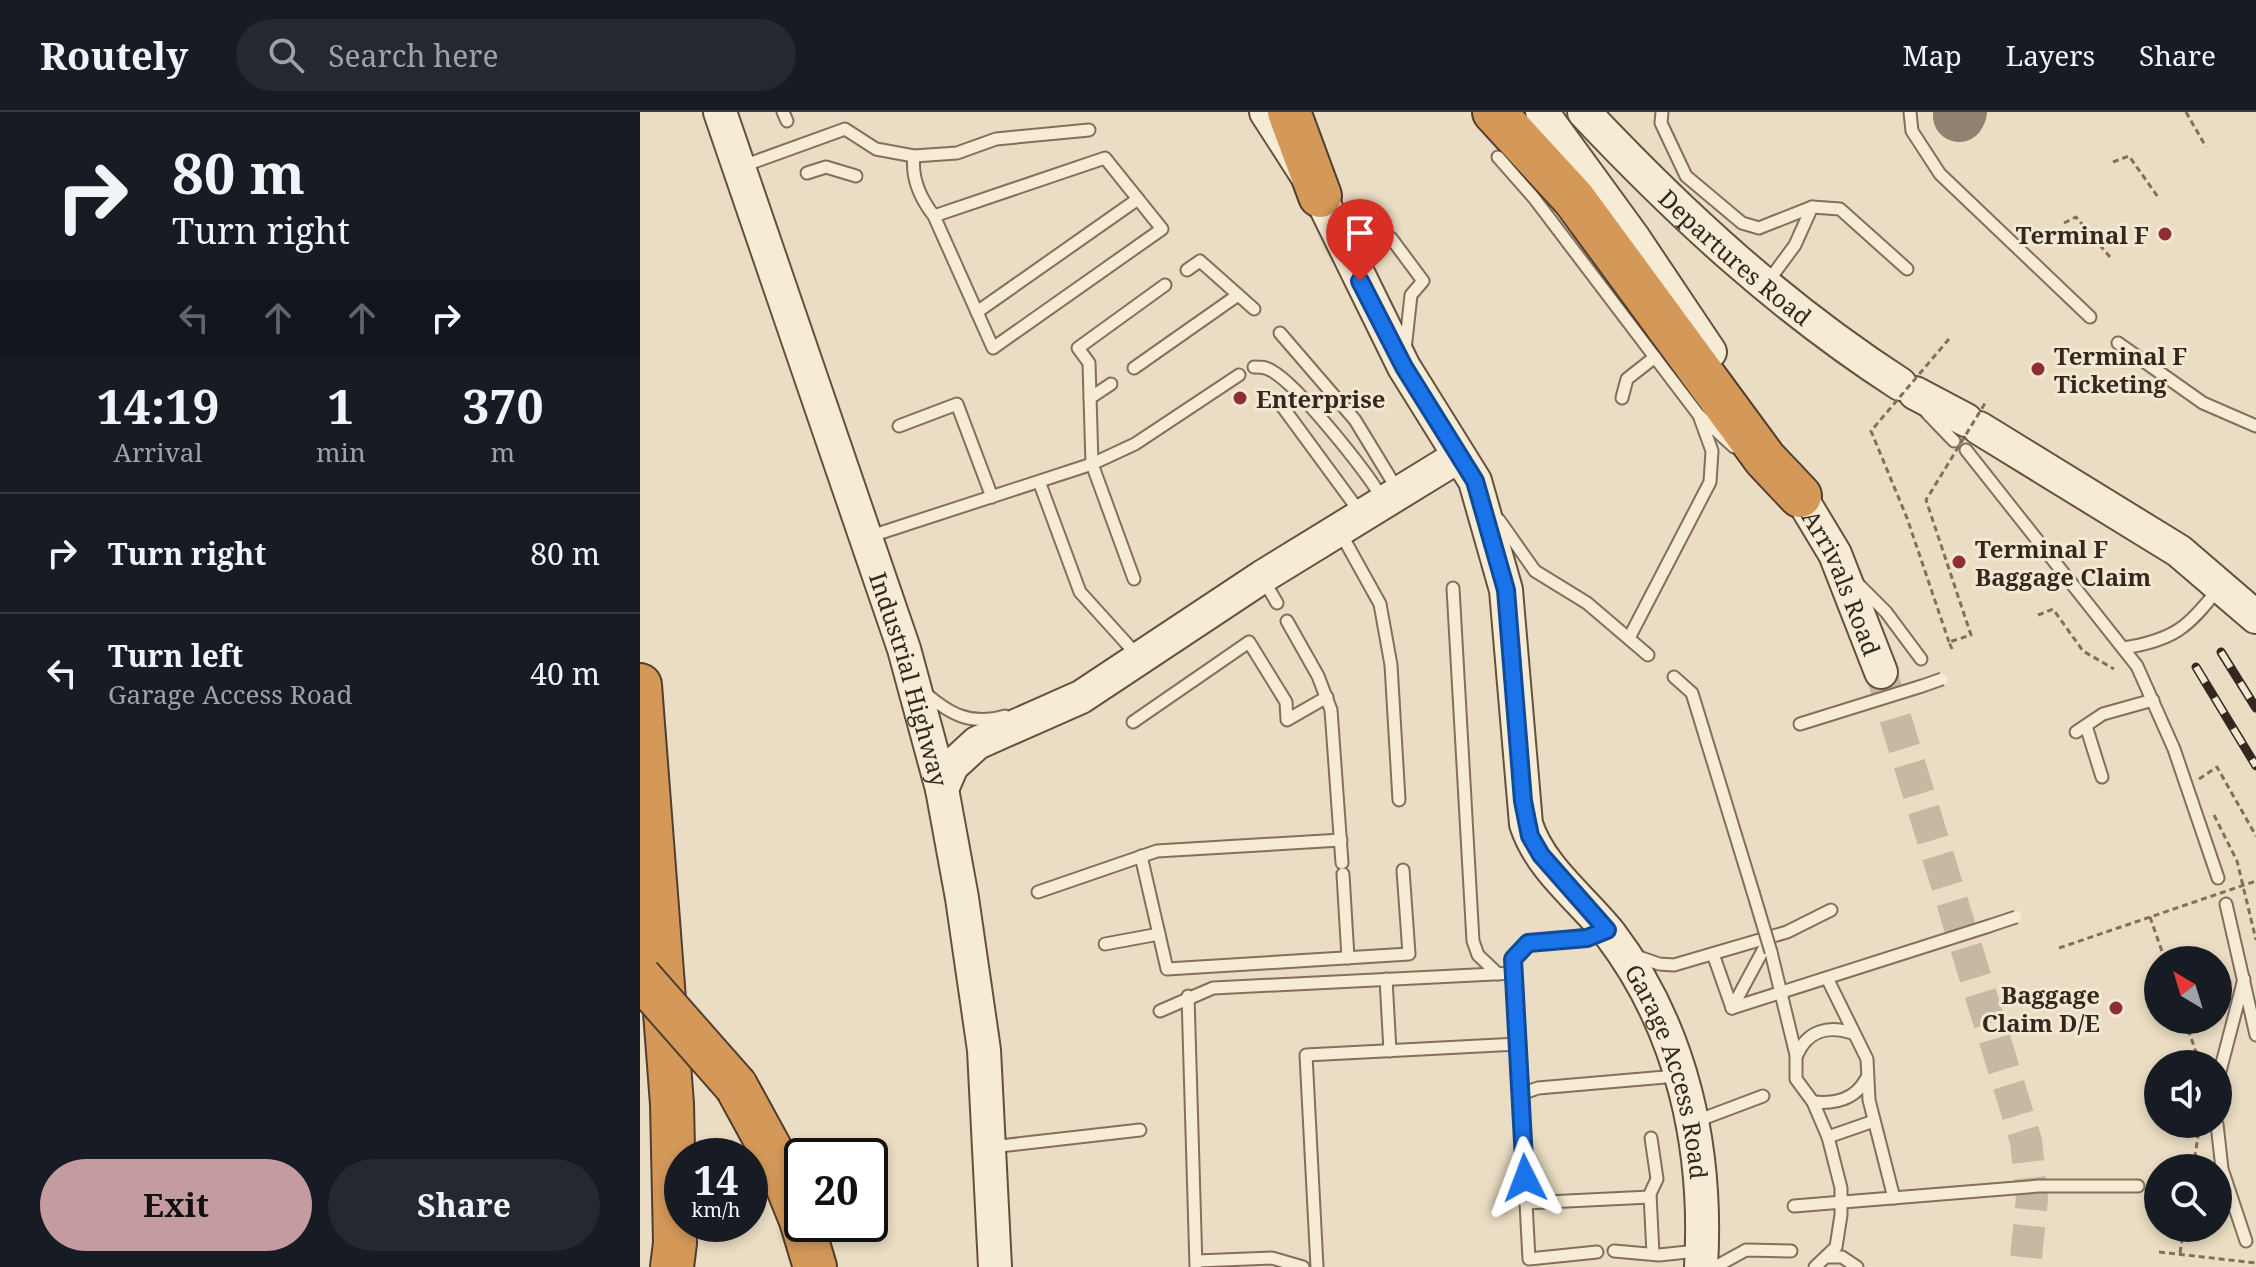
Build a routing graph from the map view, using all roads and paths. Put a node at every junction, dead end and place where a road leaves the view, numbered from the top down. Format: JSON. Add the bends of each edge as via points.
{"nodes":[{"id":1,"x":720,"y":112,"type":"edge"},
{"id":2,"x":1266,"y":112,"type":"edge"},
{"id":3,"x":1289,"y":112,"type":"edge"},
{"id":4,"x":1494,"y":112,"type":"edge"},
{"id":5,"x":1542,"y":112,"type":"edge"},
{"id":6,"x":1584,"y":112,"type":"edge"},
{"id":7,"x":1604,"y":112,"type":"edge"},
{"id":8,"x":1910,"y":112,"type":"edge"},
{"id":9,"x":2186,"y":112,"type":"edge"},
{"id":10,"x":1659,"y":116,"type":"edge"},
{"id":11,"x":1089,"y":130,"type":"dead end"},
{"id":12,"x":2206,"y":147,"type":"dead end"},
{"id":13,"x":1620,"y":150,"type":"junction"},
{"id":14,"x":914,"y":156,"type":"junction"},
{"id":15,"x":1498,"y":157,"type":"dead end"},
{"id":16,"x":2113,"y":162,"type":"dead end"},
{"id":17,"x":739,"y":167,"type":"junction"},
{"id":18,"x":807,"y":173,"type":"dead end"},
{"id":19,"x":856,"y":176,"type":"dead end"},
{"id":20,"x":1320,"y":196,"type":"junction"},
{"id":21,"x":2158,"y":197,"type":"dead end"},
{"id":22,"x":1138,"y":199,"type":"junction"},
{"id":23,"x":1812,"y":207,"type":"junction"},
{"id":24,"x":934,"y":216,"type":"junction"},
{"id":25,"x":2064,"y":223,"type":"dead end"},
{"id":26,"x":1391,"y":238,"type":"dead end"},
{"id":27,"x":2110,"y":257,"type":"dead end"},
{"id":28,"x":1907,"y":269,"type":"dead end"},
{"id":29,"x":1187,"y":270,"type":"dead end"},
{"id":30,"x":1165,"y":285,"type":"dead end"},
{"id":31,"x":1764,"y":287,"type":"junction"},
{"id":32,"x":1238,"y":295,"type":"junction"},
{"id":33,"x":1254,"y":309,"type":"dead end"},
{"id":34,"x":977,"y":312,"type":"junction"},
{"id":35,"x":2090,"y":317,"type":"dead end"},
{"id":36,"x":1280,"y":333,"type":"dead end"},
{"id":37,"x":1949,"y":339,"type":"dead end"},
{"id":38,"x":2118,"y":343,"type":"dead end"},
{"id":39,"x":1655,"y":357,"type":"junction"},
{"id":40,"x":1254,"y":367,"type":"dead end"},
{"id":41,"x":1404,"y":367,"type":"junction"},
{"id":42,"x":1134,"y":368,"type":"dead end"},
{"id":43,"x":1239,"y":375,"type":"dead end"},
{"id":44,"x":1111,"y":384,"type":"dead end"},
{"id":45,"x":1090,"y":398,"type":"junction"},
{"id":46,"x":1622,"y":398,"type":"dead end"},
{"id":47,"x":1279,"y":402,"type":"dead end"},
{"id":48,"x":1698,"y":414,"type":"junction"},
{"id":49,"x":899,"y":426,"type":"dead end"},
{"id":50,"x":2256,"y":426,"type":"edge"},
{"id":51,"x":1970,"y":428,"type":"junction"},
{"id":52,"x":1092,"y":464,"type":"junction"},
{"id":53,"x":1467,"y":469,"type":"junction"},
{"id":54,"x":1040,"y":484,"type":"junction"},
{"id":55,"x":1800,"y":496,"type":"junction"},
{"id":56,"x":992,"y":497,"type":"junction"},
{"id":57,"x":1371,"y":510,"type":"junction"},
{"id":58,"x":867,"y":538,"type":"junction"},
{"id":59,"x":1843,"y":573,"type":"junction"},
{"id":60,"x":1134,"y":579,"type":"dead end"},
{"id":61,"x":1453,"y":588,"type":"dead end"},
{"id":62,"x":2242,"y":599,"type":"edge"},
{"id":63,"x":2038,"y":615,"type":"dead end"},
{"id":64,"x":1287,"y":621,"type":"dead end"},
{"id":65,"x":1629,"y":638,"type":"junction"},
{"id":66,"x":1949,"y":642,"type":"junction"},
{"id":67,"x":2124,"y":648,"type":"junction"},
{"id":68,"x":1952,"y":649,"type":"dead end"},
{"id":69,"x":1648,"y":655,"type":"dead end"},
{"id":70,"x":1921,"y":659,"type":"dead end"},
{"id":71,"x":1130,"y":665,"type":"junction"},
{"id":72,"x":2114,"y":669,"type":"dead end"},
{"id":73,"x":1881,"y":672,"type":"tunnel mouth"},
{"id":74,"x":1674,"y":677,"type":"dead end"},
{"id":75,"x":912,"y":678,"type":"junction"},
{"id":76,"x":1942,"y":679,"type":"dead end"},
{"id":77,"x":640,"y":685,"type":"edge"},
{"id":78,"x":1327,"y":697,"type":"junction"},
{"id":79,"x":2153,"y":700,"type":"junction"},
{"id":80,"x":1133,"y":722,"type":"dead end"},
{"id":81,"x":1800,"y":724,"type":"dead end"},
{"id":82,"x":2102,"y":777,"type":"dead end"},
{"id":83,"x":2185,"y":786,"type":"junction"},
{"id":84,"x":942,"y":789,"type":"junction"},
{"id":85,"x":1399,"y":800,"type":"dead end"},
{"id":86,"x":2256,"y":836,"type":"edge"},
{"id":87,"x":1341,"y":840,"type":"junction"},
{"id":88,"x":1141,"y":856,"type":"junction"},
{"id":89,"x":1403,"y":870,"type":"dead end"},
{"id":90,"x":2218,"y":878,"type":"dead end"},
{"id":91,"x":2256,"y":881,"type":"edge"},
{"id":92,"x":1038,"y":892,"type":"dead end"},
{"id":93,"x":2226,"y":904,"type":"dead end"},
{"id":94,"x":1831,"y":910,"type":"dead end"},
{"id":95,"x":2016,"y":917,"type":"dead end"},
{"id":96,"x":2150,"y":917,"type":"junction"},
{"id":97,"x":1159,"y":934,"type":"junction"},
{"id":98,"x":1614,"y":939,"type":"junction"},
{"id":99,"x":1105,"y":944,"type":"dead end"},
{"id":100,"x":2160,"y":946,"type":"edge"},
{"id":101,"x":1769,"y":947,"type":"junction"},
{"id":102,"x":2059,"y":948,"type":"dead end"},
{"id":103,"x":1713,"y":954,"type":"junction"},
{"id":104,"x":1348,"y":958,"type":"junction"},
{"id":105,"x":1514,"y":973,"type":"junction"},
{"id":106,"x":1498,"y":974,"type":"junction"},
{"id":107,"x":2245,"y":975,"type":"junction"},
{"id":108,"x":640,"y":977,"type":"edge"},
{"id":109,"x":1827,"y":978,"type":"junction"},
{"id":110,"x":1386,"y":979,"type":"junction"},
{"id":111,"x":640,"y":991,"type":"edge"},
{"id":112,"x":1783,"y":992,"type":"junction"},
{"id":113,"x":1188,"y":996,"type":"junction"},
{"id":114,"x":1732,"y":1008,"type":"junction"},
{"id":115,"x":640,"y":1010,"type":"edge"},
{"id":116,"x":1160,"y":1011,"type":"dead end"},
{"id":117,"x":1852,"y":1033,"type":"junction"},
{"id":118,"x":2256,"y":1035,"type":"edge"},
{"id":119,"x":1518,"y":1044,"type":"junction"},
{"id":120,"x":2226,"y":1050,"type":"edge"},
{"id":121,"x":1390,"y":1051,"type":"junction"},
{"id":122,"x":1796,"y":1055,"type":"junction"},
{"id":123,"x":1682,"y":1076,"type":"junction"},
{"id":124,"x":1866,"y":1079,"type":"junction"},
{"id":125,"x":736,"y":1086,"type":"junction"},
{"id":126,"x":1521,"y":1094,"type":"junction"},
{"id":127,"x":1763,"y":1096,"type":"dead end"},
{"id":128,"x":1813,"y":1102,"type":"junction"},
{"id":129,"x":1874,"y":1121,"type":"junction"},
{"id":130,"x":1694,"y":1122,"type":"junction"},
{"id":131,"x":1140,"y":1130,"type":"dead end"},
{"id":132,"x":1828,"y":1137,"type":"junction"},
{"id":133,"x":1651,"y":1138,"type":"dead end"},
{"id":134,"x":2219,"y":1138,"type":"edge"},
{"id":135,"x":991,"y":1147,"type":"junction"},
{"id":136,"x":784,"y":1179,"type":"edge"},
{"id":137,"x":2138,"y":1186,"type":"dead end"},
{"id":138,"x":1650,"y":1197,"type":"junction"},
{"id":139,"x":1894,"y":1198,"type":"junction"},
{"id":140,"x":1842,"y":1202,"type":"junction"},
{"id":141,"x":1526,"y":1203,"type":"junction"},
{"id":142,"x":1794,"y":1206,"type":"dead end"},
{"id":143,"x":2246,"y":1241,"type":"dead end"},
{"id":144,"x":807,"y":1242,"type":"edge"},
{"id":145,"x":2182,"y":1242,"type":"edge"},
{"id":146,"x":1614,"y":1251,"type":"dead end"},
{"id":147,"x":1791,"y":1251,"type":"dead end"},
{"id":148,"x":1597,"y":1252,"type":"dead end"},
{"id":149,"x":2159,"y":1252,"type":"dead end"},
{"id":150,"x":2180,"y":1253,"type":"junction"},
{"id":151,"x":1653,"y":1254,"type":"junction"},
{"id":152,"x":1829,"y":1257,"type":"junction"},
{"id":153,"x":1706,"y":1261,"type":"edge"},
{"id":154,"x":2256,"y":1263,"type":"edge"},
{"id":155,"x":1196,"y":1264,"type":"edge"},
{"id":156,"x":650,"y":1267,"type":"edge"},
{"id":157,"x":672,"y":1267,"type":"edge"},
{"id":158,"x":815,"y":1267,"type":"edge"},
{"id":159,"x":995,"y":1267,"type":"edge"},
{"id":160,"x":1303,"y":1267,"type":"edge"},
{"id":161,"x":1317,"y":1267,"type":"edge"},
{"id":162,"x":1815,"y":1267,"type":"edge"},
{"id":163,"x":1857,"y":1267,"type":"edge"}],
"edges":[{"from":1,"to":17,"type":"street","name":"Industrial Highway"},
{"from":2,"to":20,"type":"street","name":"Garage Access Road"},
{"from":3,"to":20,"type":"highway"},
{"from":4,"to":55,"type":"highway","via":[[1552,171],[1765,459]]},
{"from":5,"to":55,"type":"street","name":"Arrivals Road","via":[[1633,237]]},
{"from":6,"to":13,"type":"street","name":"Departures Road"},
{"from":7,"to":13,"type":"lane"},
{"from":8,"to":35,"type":"lane","via":[[1912,131],[1940,174]]},
{"from":9,"to":12,"type":"path"},
{"from":10,"to":23,"type":"lane","via":[[1686,176],[1742,223],[1759,228]]},
{"from":11,"to":14,"type":"lane","via":[[996,139],[957,153]]},
{"from":13,"to":31,"type":"street","name":"Departures Road"},
{"from":14,"to":17,"type":"lane","via":[[876,149],[845,129]]},
{"from":14,"to":24,"type":"lane","via":[[912,170],[921,199]]},
{"from":15,"to":39,"type":"lane"},
{"from":16,"to":21,"type":"path","via":[[2129,156]]},
{"from":17,"to":58,"type":"street","name":"Industrial Highway"},
{"from":18,"to":19,"type":"lane","via":[[826,167]]},
{"from":20,"to":41,"type":"street","name":"Garage Access Road"},
{"from":22,"to":24,"type":"lane","via":[[1105,158]]},
{"from":22,"to":34,"type":"lane"},
{"from":22,"to":34,"type":"lane","via":[[1162,229],[993,348]]},
{"from":23,"to":28,"type":"lane","via":[[1840,209]]},
{"from":23,"to":31,"type":"lane","via":[[1795,245]]},
{"from":24,"to":34,"type":"lane"},
{"from":25,"to":27,"type":"path","via":[[2076,217]]},
{"from":26,"to":41,"type":"lane","via":[[1423,281],[1409,300]]},
{"from":29,"to":32,"type":"lane","via":[[1200,261]]},
{"from":30,"to":45,"type":"lane","via":[[1078,348],[1089,363]]},
{"from":31,"to":51,"type":"street","name":"Departures Road","via":[[1815,328]]},
{"from":32,"to":33,"type":"lane"},
{"from":32,"to":42,"type":"lane"},
{"from":36,"to":57,"type":"lane","via":[[1355,420]]},
{"from":37,"to":66,"type":"path","bridge":true,"via":[[1871,431]]},
{"from":38,"to":50,"type":"lane","via":[[2203,403]]},
{"from":39,"to":46,"type":"lane","via":[[1627,379]]},
{"from":39,"to":48,"type":"lane"},
{"from":40,"to":57,"type":"lane","via":[[1272,370],[1350,454]]},
{"from":41,"to":53,"type":"street","name":"Garage Access Road"},
{"from":43,"to":52,"type":"lane","via":[[1135,444]]},
{"from":44,"to":45,"type":"lane"},
{"from":45,"to":52,"type":"lane"},
{"from":47,"to":57,"type":"lane"},
{"from":48,"to":55,"type":"lane"},
{"from":48,"to":65,"type":"lane","via":[[1712,451],[1710,482]]},
{"from":49,"to":56,"type":"lane","via":[[957,404]]},
{"from":51,"to":62,"type":"street","name":"Departures Road","via":[[2179,551]]},
{"from":51,"to":66,"type":"path","bridge":true,"via":[[1926,500],[1971,635]]},
{"from":51,"to":67,"type":"lane"},
{"from":52,"to":54,"type":"lane"},
{"from":52,"to":60,"type":"lane"},
{"from":53,"to":57,"type":"street"},
{"from":53,"to":65,"type":"lane","via":[[1535,571],[1587,603]]},
{"from":53,"to":98,"type":"street","name":"Garage Access Road","via":[[1506,590],[1526,824],[1541,855]]},
{"from":54,"to":56,"type":"lane"},
{"from":54,"to":71,"type":"lane","via":[[1080,592]]},
{"from":55,"to":59,"type":"street","name":"Arrivals Road"},
{"from":56,"to":58,"type":"lane"},
{"from":57,"to":71,"type":"street","via":[[1269,590]]},
{"from":57,"to":85,"type":"lane","via":[[1391,665]]},
{"from":58,"to":75,"type":"street","name":"Industrial Highway"},
{"from":59,"to":70,"type":"lane","via":[[1880,605]]},
{"from":59,"to":73,"type":"street","name":"Arrivals Road"},
{"from":61,"to":106,"type":"lane","via":[[1473,941],[1478,955]]},
{"from":62,"to":67,"type":"lane","via":[[2155,642]]},
{"from":63,"to":72,"type":"path","via":[[2053,609],[2083,651]]},
{"from":64,"to":78,"type":"lane"},
{"from":65,"to":69,"type":"lane"},
{"from":66,"to":68,"type":"path","bridge":true},
{"from":67,"to":79,"type":"lane"},
{"from":71,"to":75,"type":"lane","via":[[982,721],[945,708]]},
{"from":71,"to":84,"type":"street","via":[[1050,714],[977,743],[952,766]]},
{"from":74,"to":101,"type":"lane","bridge":true,"via":[[1692,693]]},
{"from":75,"to":84,"type":"street","name":"Industrial Highway"},
{"from":76,"to":81,"type":"lane","bridge":true},
{"from":77,"to":157,"type":"highway","via":[[672,1104]]},
{"from":78,"to":80,"type":"lane","via":[[1287,720],[1286,702],[1249,642]]},
{"from":78,"to":87,"type":"lane","via":[[1335,732]]},
{"from":79,"to":82,"type":"lane","via":[[2103,714],[2081,729]]},
{"from":79,"to":83,"type":"lane"},
{"from":83,"to":86,"type":"path","via":[[2217,767]]},
{"from":83,"to":90,"type":"lane"},
{"from":84,"to":135,"type":"street","name":"Industrial Highway","via":[[978,1005]]},
{"from":87,"to":88,"type":"lane","via":[[1166,849]]},
{"from":87,"to":104,"type":"lane"},
{"from":88,"to":92,"type":"lane"},
{"from":88,"to":97,"type":"lane"},
{"from":89,"to":104,"type":"lane","via":[[1409,954]]},
{"from":91,"to":96,"type":"path","bridge":true},
{"from":93,"to":107,"type":"lane"},
{"from":94,"to":103,"type":"lane","via":[[1787,932]]},
{"from":95,"to":109,"type":"lane","bridge":true},
{"from":96,"to":100,"type":"path"},
{"from":96,"to":102,"type":"path","bridge":true},
{"from":97,"to":99,"type":"lane"},
{"from":97,"to":104,"type":"lane","via":[[1167,969]]},
{"from":98,"to":103,"type":"lane","via":[[1666,966]]},
{"from":98,"to":105,"type":"lane","via":[[1528,943],[1513,959]]},
{"from":98,"to":123,"type":"street","name":"Garage Access Road","via":[[1658,1013]]},
{"from":101,"to":112,"type":"lane"},
{"from":101,"to":114,"type":"lane"},
{"from":103,"to":114,"type":"lane"},
{"from":105,"to":106,"type":"lane"},
{"from":105,"to":119,"type":"lane"},
{"from":106,"to":110,"type":"lane"},
{"from":107,"to":118,"type":"lane"},
{"from":107,"to":120,"type":"lane"},
{"from":108,"to":125,"type":"highway","bridge":true},
{"from":109,"to":112,"type":"lane"},
{"from":109,"to":117,"type":"lane"},
{"from":110,"to":113,"type":"lane","via":[[1213,988]]},
{"from":110,"to":121,"type":"lane"},
{"from":111,"to":125,"type":"highway","bridge":true},
{"from":112,"to":114,"type":"lane"},
{"from":112,"to":122,"type":"lane"},
{"from":113,"to":116,"type":"lane"},
{"from":113,"to":155,"type":"lane"},
{"from":115,"to":156,"type":"highway"},
{"from":117,"to":122,"type":"lane","via":[[1817,1032]]},
{"from":117,"to":124,"type":"lane","via":[[1867,1059]]},
{"from":119,"to":121,"type":"lane"},
{"from":119,"to":126,"type":"lane"},
{"from":121,"to":161,"type":"lane","via":[[1306,1055]]},
{"from":122,"to":128,"type":"lane","via":[[1796,1079]]},
{"from":123,"to":126,"type":"lane","via":[[1534,1088]]},
{"from":123,"to":130,"type":"street","name":"Garage Access Road"},
{"from":124,"to":128,"type":"lane","via":[[1847,1098]]},
{"from":124,"to":129,"type":"lane"},
{"from":125,"to":136,"type":"highway"},
{"from":126,"to":141,"type":"lane"},
{"from":127,"to":130,"type":"lane"},
{"from":128,"to":132,"type":"lane"},
{"from":129,"to":132,"type":"lane"},
{"from":129,"to":139,"type":"lane"},
{"from":130,"to":153,"type":"street","name":"Garage Access Road"},
{"from":131,"to":135,"type":"lane"},
{"from":132,"to":140,"type":"lane"},
{"from":133,"to":138,"type":"lane","via":[[1657,1179]]},
{"from":134,"to":143,"type":"lane","via":[[2222,1169]]},
{"from":135,"to":159,"type":"street","name":"Industrial Highway"},
{"from":137,"to":139,"type":"lane","via":[[2090,1183]]},
{"from":138,"to":141,"type":"lane"},
{"from":138,"to":151,"type":"lane"},
{"from":139,"to":140,"type":"lane"},
{"from":140,"to":142,"type":"lane"},
{"from":140,"to":152,"type":"lane","via":[[1840,1233]]},
{"from":141,"to":148,"type":"lane","via":[[1529,1259]]},
{"from":144,"to":158,"type":"highway"},
{"from":145,"to":150,"type":"path"},
{"from":146,"to":151,"type":"lane"},
{"from":147,"to":153,"type":"lane","via":[[1746,1250]]},
{"from":149,"to":150,"type":"path","bridge":true},
{"from":150,"to":154,"type":"path","bridge":true},
{"from":151,"to":153,"type":"lane"},
{"from":152,"to":162,"type":"lane"},
{"from":152,"to":163,"type":"lane","via":[[1842,1257]]},
{"from":155,"to":160,"type":"lane","via":[[1272,1258]]}]}
